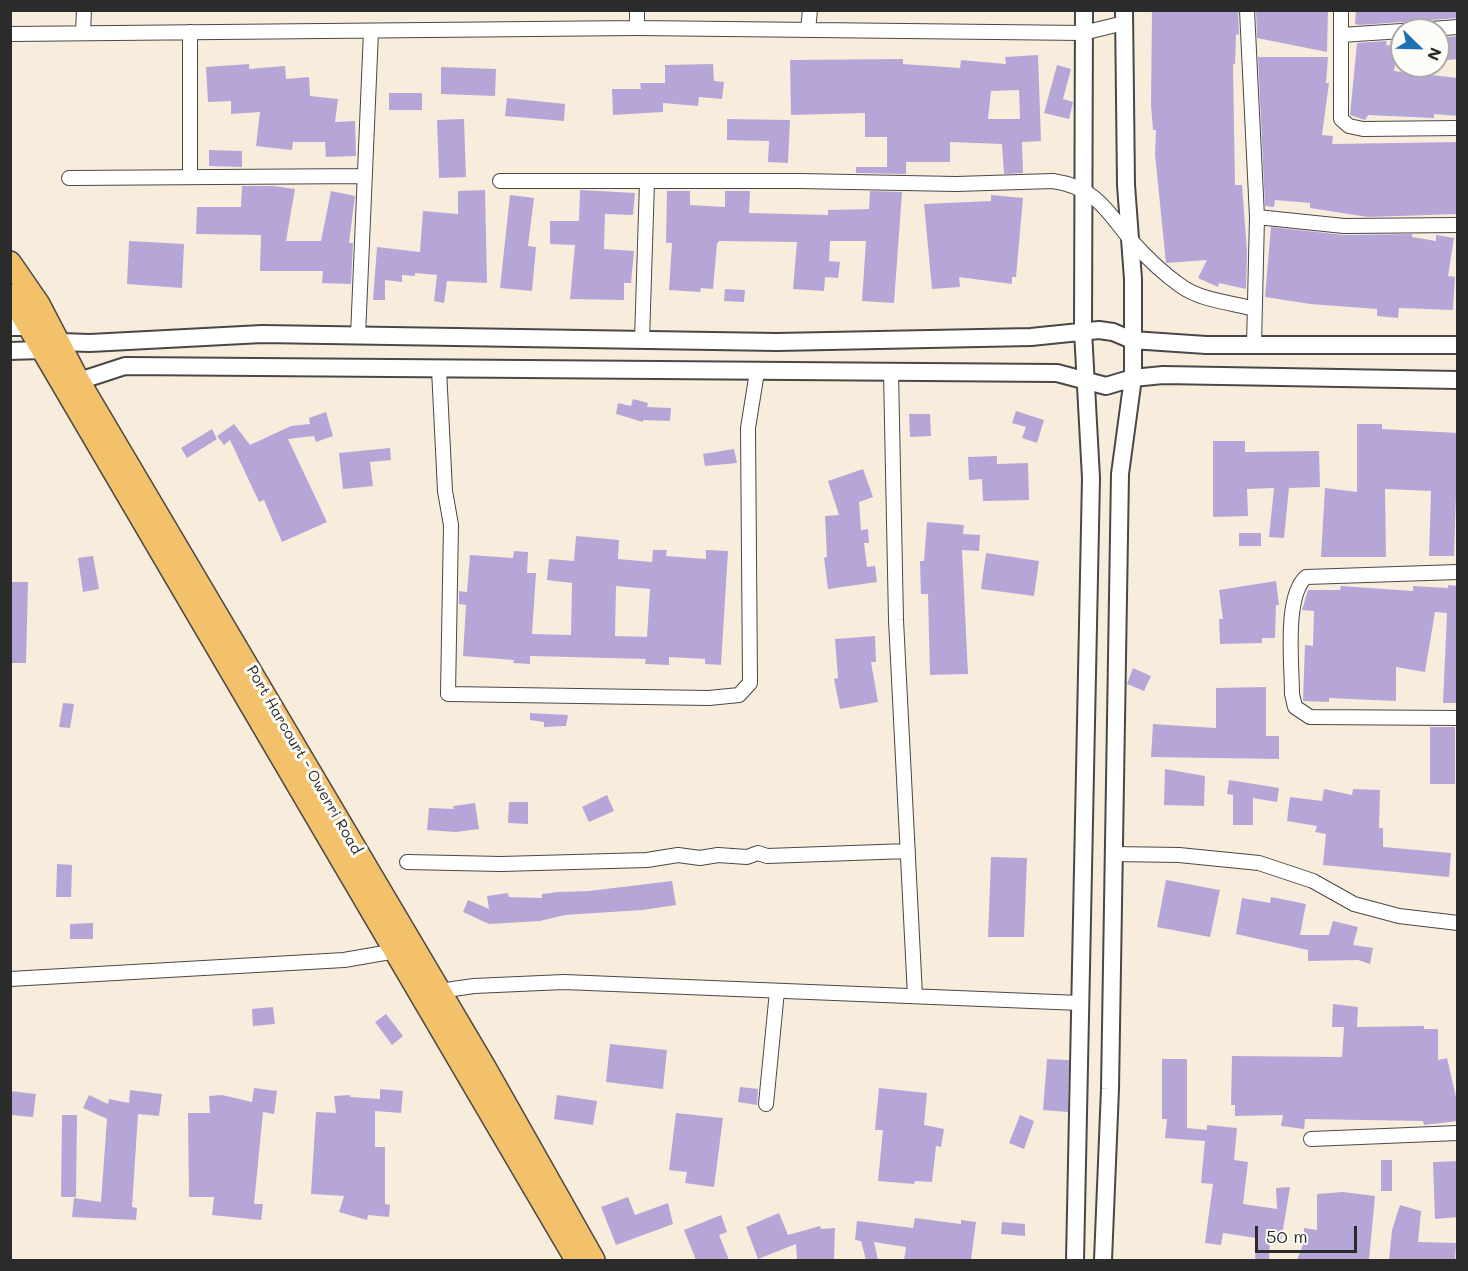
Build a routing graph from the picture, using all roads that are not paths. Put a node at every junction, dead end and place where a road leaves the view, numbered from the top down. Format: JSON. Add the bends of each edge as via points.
{"nodes":[{"id":1,"x":84,"y":10,"type":"edge"},
{"id":2,"x":637,"y":10,"type":"edge"},
{"id":3,"x":810,"y":10,"type":"edge"},
{"id":4,"x":1084,"y":10,"type":"edge"},
{"id":5,"x":1247,"y":10,"type":"edge"},
{"id":6,"x":1341,"y":10,"type":"edge"},
{"id":7,"x":1124,"y":17,"type":"edge"},
{"id":8,"x":636,"y":28,"type":"junction"},
{"id":9,"x":808,"y":30,"type":"junction"},
{"id":10,"x":371,"y":31,"type":"junction"},
{"id":11,"x":190,"y":32,"type":"junction"},
{"id":12,"x":1390,"y":32,"type":"edge"},
{"id":13,"x":83,"y":33,"type":"junction"},
{"id":14,"x":1083,"y":33,"type":"junction"},
{"id":15,"x":10,"y":34,"type":"edge"},
{"id":16,"x":1341,"y":35,"type":"junction"},
{"id":17,"x":1458,"y":128,"type":"edge"},
{"id":18,"x":190,"y":176,"type":"junction"},
{"id":19,"x":365,"y":176,"type":"junction"},
{"id":20,"x":69,"y":178,"type":"dead end"},
{"id":21,"x":501,"y":181,"type":"dead end"},
{"id":22,"x":647,"y":182,"type":"junction"},
{"id":23,"x":1082,"y":189,"type":"junction"},
{"id":24,"x":1257,"y":217,"type":"junction"},
{"id":25,"x":1458,"y":225,"type":"edge"},
{"id":26,"x":1131,"y":240,"type":"junction"},
{"id":27,"x":10,"y":262,"type":"edge"},
{"id":28,"x":10,"y":295,"type":"edge"},
{"id":29,"x":1255,"y":309,"type":"junction"},
{"id":30,"x":20,"y":327,"type":"edge"},
{"id":31,"x":1083,"y":331,"type":"junction"},
{"id":32,"x":358,"y":336,"type":"junction"},
{"id":33,"x":642,"y":340,"type":"junction"},
{"id":34,"x":1132,"y":340,"type":"junction"},
{"id":35,"x":1254,"y":345,"type":"junction"},
{"id":36,"x":1458,"y":345,"type":"edge"},
{"id":37,"x":50,"y":346,"type":"junction"},
{"id":38,"x":10,"y":351,"type":"edge"},
{"id":39,"x":439,"y":369,"type":"junction"},
{"id":40,"x":757,"y":372,"type":"junction"},
{"id":41,"x":891,"y":372,"type":"junction"},
{"id":42,"x":1133,"y":378,"type":"junction"},
{"id":43,"x":1458,"y":380,"type":"edge"},
{"id":44,"x":79,"y":381,"type":"junction"},
{"id":45,"x":1086,"y":383,"type":"junction"},
{"id":46,"x":1458,"y":572,"type":"edge"},
{"id":47,"x":1458,"y":718,"type":"edge"},
{"id":48,"x":908,"y":851,"type":"junction"},
{"id":49,"x":1113,"y":854,"type":"junction"},
{"id":50,"x":407,"y":862,"type":"dead end"},
{"id":51,"x":1458,"y":924,"type":"edge"},
{"id":52,"x":396,"y":951,"type":"junction"},
{"id":53,"x":10,"y":979,"type":"edge"},
{"id":54,"x":439,"y":991,"type":"junction"},
{"id":55,"x":777,"y":991,"type":"junction"},
{"id":56,"x":915,"y":996,"type":"junction"},
{"id":57,"x":1080,"y":1003,"type":"junction"},
{"id":58,"x":766,"y":1104,"type":"dead end"},
{"id":59,"x":1458,"y":1133,"type":"edge"},
{"id":60,"x":1311,"y":1139,"type":"dead end"},
{"id":61,"x":576,"y":1260,"type":"edge"},
{"id":62,"x":594,"y":1260,"type":"edge"},
{"id":63,"x":1075,"y":1260,"type":"edge"},
{"id":64,"x":1103,"y":1260,"type":"edge"}],
"edges":[{"from":1,"to":13,"type":"street"},
{"from":2,"to":8,"type":"street"},
{"from":3,"to":9,"type":"street"},
{"from":4,"to":14,"type":"street"},
{"from":5,"to":24,"type":"street"},
{"from":6,"to":16,"type":"street"},
{"from":7,"to":14,"type":"street"},
{"from":7,"to":26,"type":"street","via":[[1126,185]]},
{"from":8,"to":9,"type":"street"},
{"from":8,"to":10,"type":"street"},
{"from":9,"to":14,"type":"street"},
{"from":10,"to":11,"type":"street"},
{"from":10,"to":19,"type":"street"},
{"from":11,"to":13,"type":"street"},
{"from":11,"to":18,"type":"street"},
{"from":12,"to":16,"type":"street"},
{"from":13,"to":15,"type":"street"},
{"from":14,"to":23,"type":"street"},
{"from":16,"to":17,"type":"street","via":[[1341,119],[1349,126]]},
{"from":18,"to":19,"type":"street"},
{"from":18,"to":20,"type":"street"},
{"from":19,"to":32,"type":"street"},
{"from":21,"to":22,"type":"street"},
{"from":22,"to":23,"type":"street","via":[[1053,181]]},
{"from":22,"to":33,"type":"street"},
{"from":23,"to":26,"type":"street","via":[[1108,208]]},
{"from":23,"to":31,"type":"street"},
{"from":24,"to":25,"type":"street","via":[[1344,226]]},
{"from":24,"to":29,"type":"street"},
{"from":26,"to":29,"type":"street","via":[[1182,288]]},
{"from":26,"to":34,"type":"street"},
{"from":27,"to":37,"type":"main road","name":"Port Harcourt - Owerri Road","via":[[39,304]]},
{"from":28,"to":30,"type":"main road","name":"Port Harcourt - Owerri Road"},
{"from":29,"to":35,"type":"street"},
{"from":30,"to":37,"type":"main road","name":"Port Harcourt - Owerri Road"},
{"from":31,"to":33,"type":"street","via":[[1031,337],[777,342]]},
{"from":31,"to":34,"type":"street","via":[[1113,332]]},
{"from":31,"to":45,"type":"street"},
{"from":32,"to":33,"type":"street"},
{"from":32,"to":37,"type":"street","via":[[262,334]]},
{"from":34,"to":35,"type":"street"},
{"from":34,"to":42,"type":"street"},
{"from":35,"to":36,"type":"street"},
{"from":37,"to":38,"type":"street"},
{"from":37,"to":44,"type":"main road","name":"Port Harcourt - Owerri Road"},
{"from":37,"to":52,"type":"main road","name":"Port Harcourt - Owerri Road"},
{"from":39,"to":40,"type":"street"},
{"from":39,"to":40,"type":"street","via":[[445,491],[452,525],[448,694],[709,698],[740,695],[750,683],[748,428]]},
{"from":39,"to":44,"type":"street","via":[[125,366]]},
{"from":40,"to":41,"type":"street"},
{"from":41,"to":45,"type":"street","via":[[1057,373]]},
{"from":41,"to":48,"type":"street","via":[[896,620]]},
{"from":42,"to":43,"type":"street","via":[[1163,375]]},
{"from":42,"to":45,"type":"street","via":[[1106,387]]},
{"from":42,"to":49,"type":"street","via":[[1120,474]]},
{"from":44,"to":54,"type":"main road","name":"Port Harcourt - Owerri Road"},
{"from":45,"to":57,"type":"street","via":[[1091,478]]},
{"from":46,"to":47,"type":"street","via":[[1306,577],[1298,584],[1293,604],[1292,694],[1295,708],[1310,717]]},
{"from":48,"to":50,"type":"street","via":[[700,858],[678,855],[647,860],[501,864]]},
{"from":48,"to":56,"type":"street"},
{"from":49,"to":51,"type":"street","via":[[1179,855],[1258,863],[1313,881],[1354,904],[1399,916]]},
{"from":49,"to":64,"type":"street"},
{"from":52,"to":53,"type":"street","via":[[344,960]]},
{"from":52,"to":61,"type":"main road","name":"Port Harcourt - Owerri Road"},
{"from":54,"to":55,"type":"street","via":[[564,982]]},
{"from":54,"to":62,"type":"main road","name":"Port Harcourt - Owerri Road"},
{"from":55,"to":56,"type":"street"},
{"from":55,"to":58,"type":"street"},
{"from":56,"to":57,"type":"street"},
{"from":57,"to":63,"type":"street"},
{"from":59,"to":60,"type":"street"}]}
